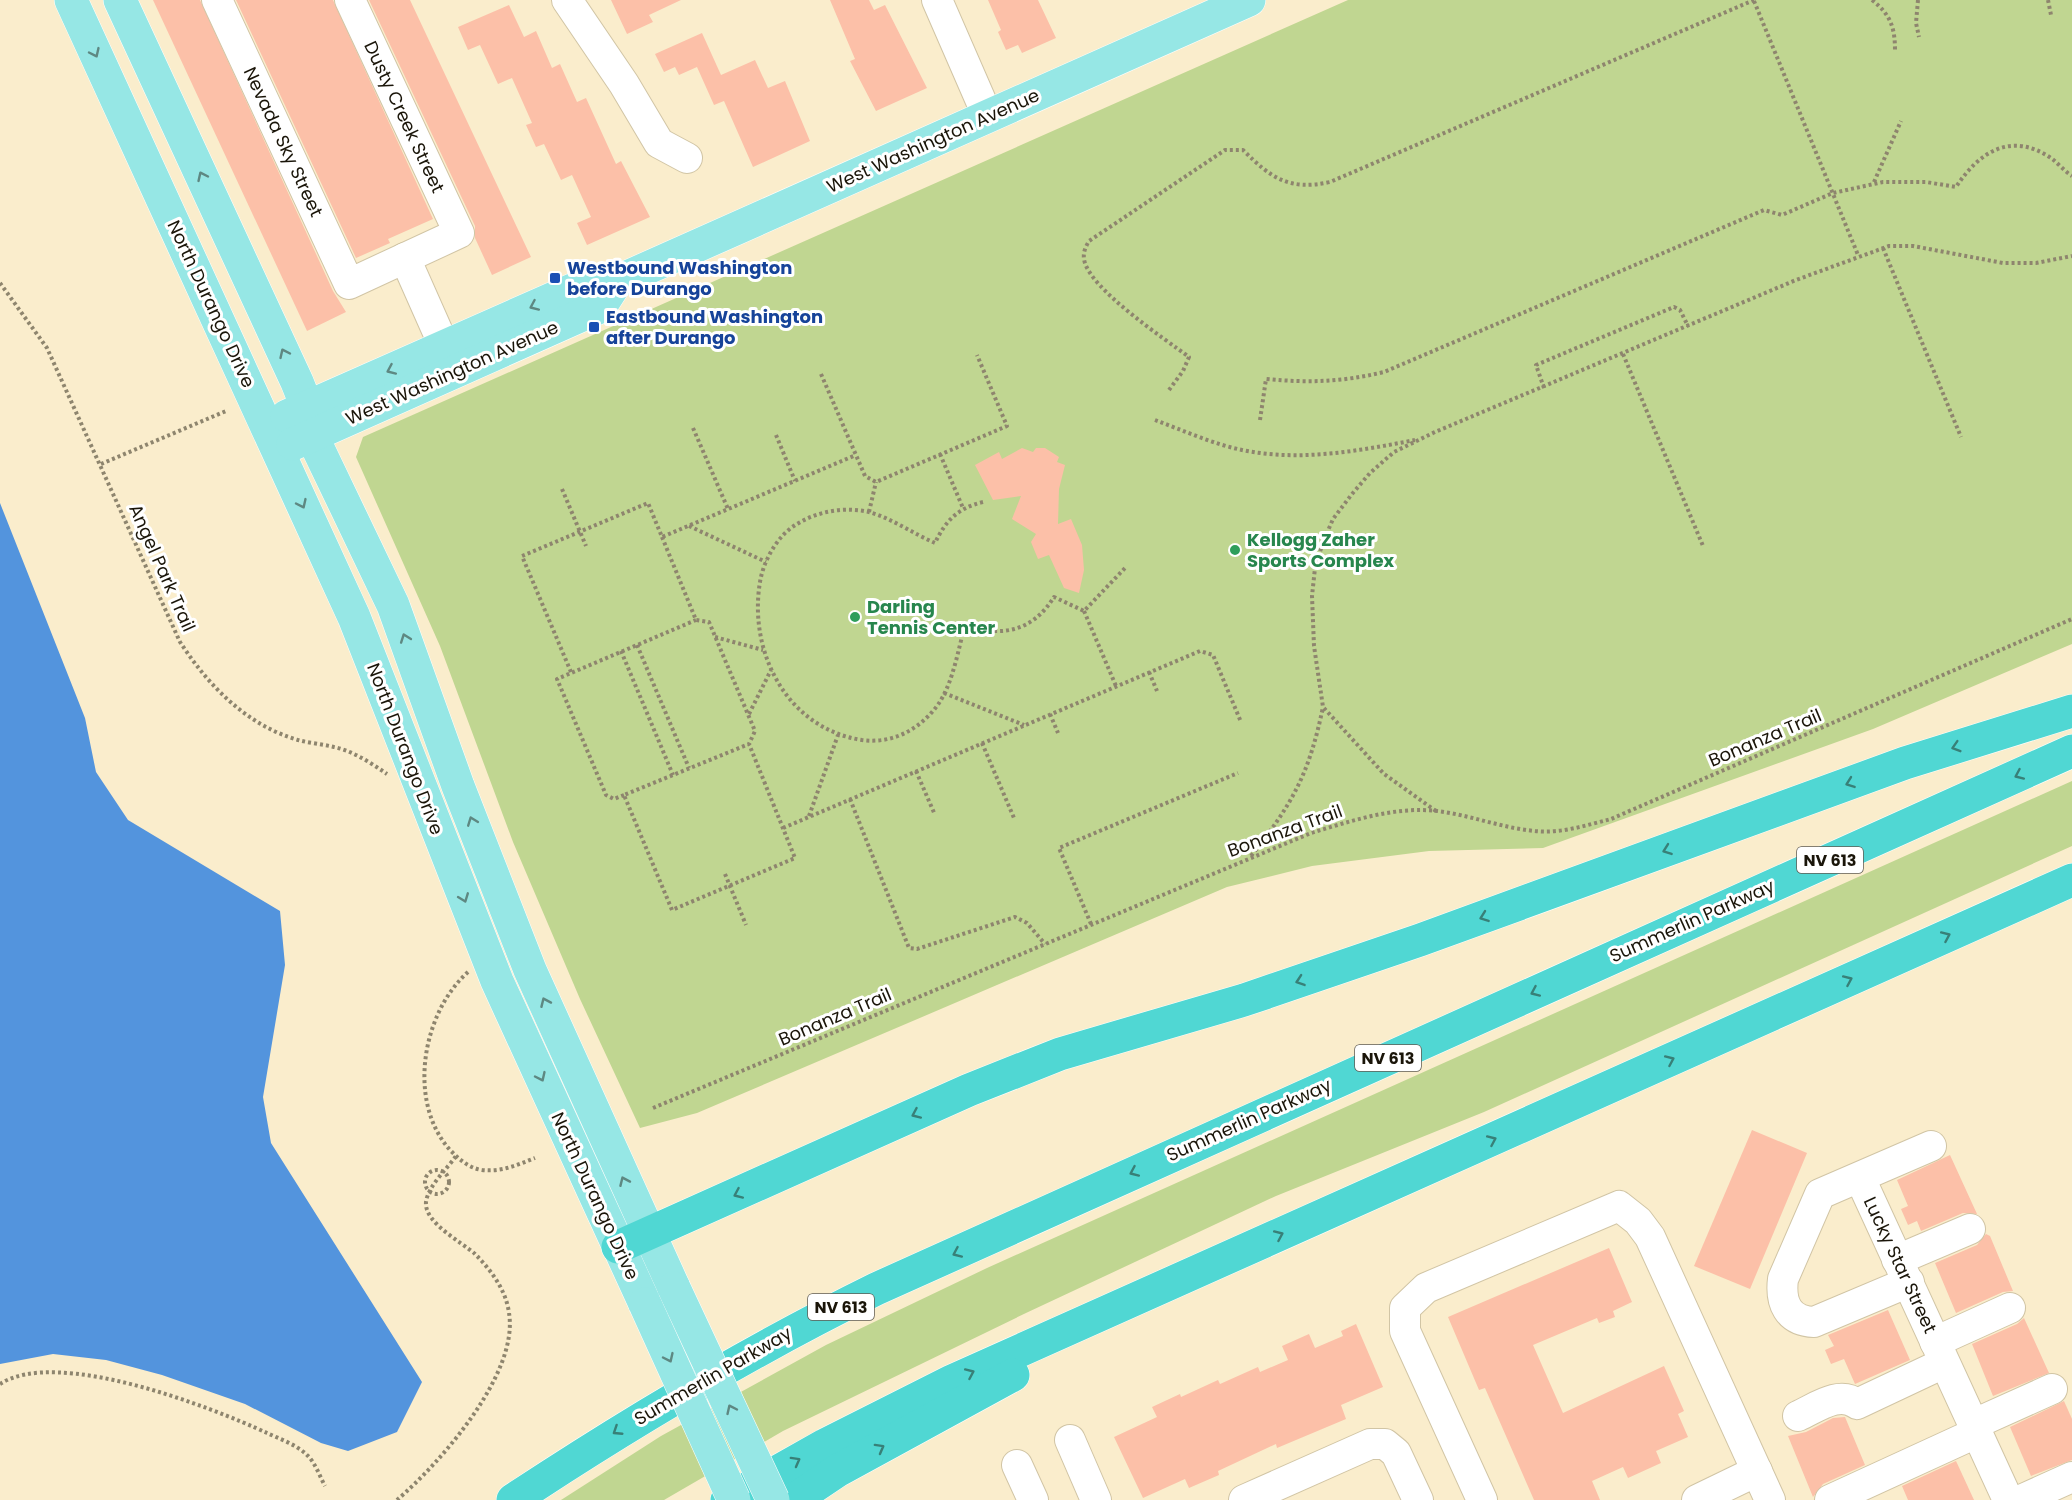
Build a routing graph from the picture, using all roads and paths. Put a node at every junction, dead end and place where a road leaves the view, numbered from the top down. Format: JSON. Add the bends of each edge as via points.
{"nodes":[{"id":1,"x":71,"y":0,"type":"edge"},
{"id":2,"x":120,"y":0,"type":"edge"},
{"id":3,"x":217,"y":0,"type":"edge"},
{"id":4,"x":350,"y":0,"type":"edge"},
{"id":5,"x":567,"y":0,"type":"edge"},
{"id":6,"x":937,"y":0,"type":"edge"},
{"id":7,"x":1249,"y":0,"type":"edge"},
{"id":8,"x":1754,"y":0,"type":"edge"},
{"id":9,"x":1872,"y":0,"type":"edge"},
{"id":10,"x":1918,"y":0,"type":"edge"},
{"id":11,"x":2048,"y":0,"type":"edge"},
{"id":12,"x":2052,"y":15,"type":"dead end"},
{"id":13,"x":1918,"y":37,"type":"dead end"},
{"id":14,"x":1895,"y":50,"type":"dead end"},
{"id":15,"x":988,"y":117,"type":"junction"},
{"id":16,"x":1901,"y":121,"type":"dead end"},
{"id":17,"x":687,"y":158,"type":"dead end"},
{"id":18,"x":2072,"y":176,"type":"edge"},
{"id":19,"x":1874,"y":183,"type":"junction"},
{"id":20,"x":1833,"y":193,"type":"junction"},
{"id":21,"x":1883,"y":248,"type":"junction"},
{"id":22,"x":1858,"y":255,"type":"junction"},
{"id":23,"x":2072,"y":256,"type":"edge"},
{"id":24,"x":405,"y":258,"type":"junction"},
{"id":25,"x":616,"y":282,"type":"junction"},
{"id":26,"x":0,"y":283,"type":"edge"},
{"id":27,"x":1688,"y":326,"type":"junction"},
{"id":28,"x":444,"y":346,"type":"junction"},
{"id":29,"x":1623,"y":354,"type":"junction"},
{"id":30,"x":977,"y":356,"type":"dead end"},
{"id":31,"x":821,"y":375,"type":"dead end"},
{"id":32,"x":1544,"y":388,"type":"junction"},
{"id":33,"x":1169,"y":390,"type":"dead end"},
{"id":34,"x":226,"y":411,"type":"dead end"},
{"id":35,"x":1155,"y":420,"type":"dead end"},
{"id":36,"x":1260,"y":420,"type":"dead end"},
{"id":37,"x":310,"y":421,"type":"junction"},
{"id":38,"x":693,"y":428,"type":"dead end"},
{"id":39,"x":776,"y":435,"type":"dead end"},
{"id":40,"x":1962,"y":437,"type":"dead end"},
{"id":41,"x":272,"y":438,"type":"junction"},
{"id":42,"x":1420,"y":439,"type":"junction"},
{"id":43,"x":940,"y":454,"type":"junction"},
{"id":44,"x":856,"y":455,"type":"junction"},
{"id":45,"x":101,"y":464,"type":"junction"},
{"id":46,"x":795,"y":481,"type":"junction"},
{"id":47,"x":876,"y":482,"type":"junction"},
{"id":48,"x":562,"y":489,"type":"dead end"},
{"id":49,"x":983,"y":502,"type":"dead end"},
{"id":50,"x":963,"y":508,"type":"junction"},
{"id":51,"x":728,"y":509,"type":"junction"},
{"id":52,"x":869,"y":512,"type":"junction"},
{"id":53,"x":689,"y":526,"type":"junction"},
{"id":54,"x":580,"y":531,"type":"junction"},
{"id":55,"x":662,"y":537,"type":"junction"},
{"id":56,"x":586,"y":546,"type":"dead end"},
{"id":57,"x":1703,"y":546,"type":"dead end"},
{"id":58,"x":766,"y":562,"type":"junction"},
{"id":59,"x":1125,"y":568,"type":"dead end"},
{"id":60,"x":1084,"y":611,"type":"junction"},
{"id":61,"x":2072,"y":619,"type":"edge"},
{"id":62,"x":696,"y":620,"type":"junction"},
{"id":63,"x":715,"y":637,"type":"junction"},
{"id":64,"x":637,"y":645,"type":"junction"},
{"id":65,"x":764,"y":650,"type":"junction"},
{"id":66,"x":621,"y":651,"type":"junction"},
{"id":67,"x":771,"y":670,"type":"junction"},
{"id":68,"x":571,"y":672,"type":"junction"},
{"id":69,"x":1149,"y":672,"type":"junction"},
{"id":70,"x":1116,"y":686,"type":"junction"},
{"id":71,"x":1157,"y":691,"type":"dead end"},
{"id":72,"x":944,"y":693,"type":"junction"},
{"id":73,"x":1323,"y":707,"type":"junction"},
{"id":74,"x":2072,"y":711,"type":"edge"},
{"id":75,"x":1050,"y":714,"type":"junction"},
{"id":76,"x":748,"y":715,"type":"junction"},
{"id":77,"x":1241,"y":722,"type":"dead end"},
{"id":78,"x":1025,"y":725,"type":"junction"},
{"id":79,"x":1058,"y":733,"type":"dead end"},
{"id":80,"x":838,"y":735,"type":"junction"},
{"id":81,"x":982,"y":743,"type":"junction"},
{"id":82,"x":749,"y":744,"type":"junction"},
{"id":83,"x":2072,"y":751,"type":"edge"},
{"id":84,"x":689,"y":768,"type":"junction"},
{"id":85,"x":916,"y":771,"type":"junction"},
{"id":86,"x":1238,"y":773,"type":"dead end"},
{"id":87,"x":387,"y":774,"type":"dead end"},
{"id":88,"x":673,"y":775,"type":"junction"},
{"id":89,"x":624,"y":795,"type":"junction"},
{"id":90,"x":850,"y":799,"type":"junction"},
{"id":91,"x":1437,"y":811,"type":"junction"},
{"id":92,"x":935,"y":814,"type":"dead end"},
{"id":93,"x":808,"y":817,"type":"junction"},
{"id":94,"x":1014,"y":818,"type":"dead end"},
{"id":95,"x":783,"y":828,"type":"junction"},
{"id":96,"x":1250,"y":857,"type":"junction"},
{"id":97,"x":724,"y":874,"type":"dead end"},
{"id":98,"x":2072,"y":880,"type":"edge"},
{"id":99,"x":730,"y":886,"type":"junction"},
{"id":100,"x":1091,"y":924,"type":"junction"},
{"id":101,"x":746,"y":925,"type":"dead end"},
{"id":102,"x":1045,"y":944,"type":"junction"},
{"id":103,"x":468,"y":972,"type":"dead end"},
{"id":104,"x":653,"y":1108,"type":"dead end"},
{"id":105,"x":1931,"y":1146,"type":"dead end"},
{"id":106,"x":456,"y":1156,"type":"junction"},
{"id":107,"x":535,"y":1158,"type":"dead end"},
{"id":108,"x":445,"y":1173,"type":"junction"},
{"id":109,"x":1860,"y":1178,"type":"junction"},
{"id":110,"x":429,"y":1192,"type":"junction"},
{"id":111,"x":1970,"y":1229,"type":"dead end"},
{"id":112,"x":648,"y":1234,"type":"junction"},
{"id":113,"x":618,"y":1247,"type":"junction"},
{"id":114,"x":1225,"y":1258,"type":"junction"},
{"id":115,"x":1903,"y":1271,"type":"junction"},
{"id":116,"x":2010,"y":1308,"type":"dead end"},
{"id":117,"x":1940,"y":1353,"type":"junction"},
{"id":118,"x":0,"y":1384,"type":"edge"},
{"id":119,"x":2052,"y":1389,"type":"dead end"},
{"id":120,"x":1798,"y":1416,"type":"dead end"},
{"id":121,"x":1974,"y":1429,"type":"junction"},
{"id":122,"x":1070,"y":1440,"type":"dead end"},
{"id":123,"x":1017,"y":1465,"type":"dead end"},
{"id":124,"x":1757,"y":1471,"type":"junction"},
{"id":125,"x":2072,"y":1477,"type":"edge"},
{"id":126,"x":326,"y":1486,"type":"dead end"},
{"id":127,"x":397,"y":1500,"type":"edge"},
{"id":128,"x":513,"y":1500,"type":"edge"},
{"id":129,"x":727,"y":1500,"type":"edge"},
{"id":130,"x":734,"y":1500,"type":"edge"},
{"id":131,"x":773,"y":1500,"type":"edge"},
{"id":132,"x":794,"y":1500,"type":"edge"},
{"id":133,"x":1033,"y":1500,"type":"edge"},
{"id":134,"x":1095,"y":1500,"type":"edge"},
{"id":135,"x":1244,"y":1500,"type":"edge"},
{"id":136,"x":1418,"y":1500,"type":"edge"},
{"id":137,"x":1482,"y":1500,"type":"edge"},
{"id":138,"x":1696,"y":1500,"type":"edge"},
{"id":139,"x":1770,"y":1500,"type":"edge"},
{"id":140,"x":1830,"y":1500,"type":"edge"},
{"id":141,"x":2008,"y":1500,"type":"edge"},
{"id":142,"x":2021,"y":1500,"type":"edge"}],
"edges":[{"from":1,"to":41,"type":"main road","name":"North Durango Drive","one_way":true},
{"from":37,"to":2,"type":"main road","name":"North Durango Drive","one_way":true},
{"from":3,"to":24,"type":"street","name":"Nevada Sky Street","via":[[349,284]]},
{"from":4,"to":24,"type":"street","name":"Dusty Creek Street","via":[[459,233]]},
{"from":5,"to":17,"type":"street","via":[[659,143]]},
{"from":6,"to":15,"type":"street"},
{"from":7,"to":15,"type":"main road","name":"West Washington Avenue"},
{"from":8,"to":20,"type":"path"},
{"from":8,"to":33,"type":"path","via":[[1330,182],[1293,185],[1267,172],[1243,150],[1225,150],[1089,241],[1085,249],[1083,259],[1088,268],[1125,309],[1189,357]]},
{"from":9,"to":14,"type":"path","via":[[1890,19],[1895,31]]},
{"from":10,"to":13,"type":"path"},
{"from":11,"to":12,"type":"path"},
{"from":15,"to":25,"type":"main road","name":"West Washington Avenue"},
{"from":16,"to":19,"type":"path"},
{"from":18,"to":19,"type":"path","via":[[2052,159],[2024,146],[1993,150],[1977,159],[1956,186]]},
{"from":19,"to":20,"type":"path"},
{"from":20,"to":22,"type":"path"},
{"from":20,"to":36,"type":"path","via":[[1782,215],[1764,210],[1384,372],[1310,383],[1266,379]]},
{"from":21,"to":22,"type":"path"},
{"from":21,"to":23,"type":"path","via":[[1913,246],[2003,263]]},
{"from":21,"to":40,"type":"path"},
{"from":22,"to":27,"type":"path"},
{"from":24,"to":28,"type":"street"},
{"from":25,"to":28,"type":"main road","name":"West Washington Avenue","one_way":true,"via":[[588,283]]},
{"from":25,"to":37,"type":"main road","name":"West Washington Avenue","via":[[600,308]]},
{"from":26,"to":45,"type":"path","name":"Angel Park Trail","via":[[47,348]]},
{"from":27,"to":29,"type":"path"},
{"from":27,"to":32,"type":"path","via":[[1680,310],[1674,307],[1536,365]]},
{"from":28,"to":37,"type":"main road","name":"West Washington Avenue","one_way":true},
{"from":29,"to":32,"type":"path"},
{"from":29,"to":57,"type":"path"},
{"from":30,"to":43,"type":"path","via":[[1007,426]]},
{"from":31,"to":44,"type":"path"},
{"from":32,"to":42,"type":"path"},
{"from":34,"to":45,"type":"path"},
{"from":35,"to":42,"type":"path","via":[[1243,450],[1284,454],[1346,453]]},
{"from":37,"to":41,"type":"main road","name":"West Washington Avenue"},
{"from":112,"to":37,"type":"main road","name":"North Durango Drive","one_way":true,"via":[[530,970],[393,605]]},
{"from":38,"to":51,"type":"path"},
{"from":39,"to":46,"type":"path"},
{"from":41,"to":113,"type":"main road","name":"North Durango Drive","one_way":true,"via":[[354,617],[497,981]]},
{"from":42,"to":73,"type":"path","via":[[1394,452],[1370,473],[1334,519],[1323,542],[1312,596]]},
{"from":43,"to":47,"type":"path"},
{"from":43,"to":50,"type":"path"},
{"from":44,"to":46,"type":"path"},
{"from":44,"to":47,"type":"path","via":[[865,476]]},
{"from":45,"to":87,"type":"path","name":"Angel Park Trail","via":[[180,642],[208,682],[239,709],[278,732],[350,752]]},
{"from":46,"to":51,"type":"path"},
{"from":47,"to":52,"type":"path"},
{"from":48,"to":54,"type":"path"},
{"from":49,"to":50,"type":"path"},
{"from":50,"to":52,"type":"path","via":[[948,520],[935,543]]},
{"from":51,"to":53,"type":"path"},
{"from":52,"to":58,"type":"path","via":[[815,514],[786,532]]},
{"from":53,"to":55,"type":"path"},
{"from":53,"to":58,"type":"path"},
{"from":54,"to":55,"type":"path","via":[[648,503]]},
{"from":54,"to":56,"type":"path"},
{"from":54,"to":68,"type":"path","via":[[522,555]]},
{"from":55,"to":62,"type":"path"},
{"from":58,"to":65,"type":"path","via":[[757,610]]},
{"from":59,"to":60,"type":"path"},
{"from":60,"to":70,"type":"path"},
{"from":60,"to":72,"type":"path","via":[[1054,597],[1040,615],[1010,630],[997,633],[966,625]]},
{"from":61,"to":91,"type":"path","name":"Bonanza Trail","via":[[1611,819],[1537,832]]},
{"from":62,"to":63,"type":"path","via":[[709,622]]},
{"from":62,"to":64,"type":"path"},
{"from":63,"to":65,"type":"path"},
{"from":63,"to":76,"type":"path"},
{"from":64,"to":66,"type":"path"},
{"from":64,"to":84,"type":"path"},
{"from":65,"to":67,"type":"path"},
{"from":66,"to":68,"type":"path"},
{"from":66,"to":88,"type":"path"},
{"from":67,"to":76,"type":"path"},
{"from":67,"to":80,"type":"path","via":[[812,721]]},
{"from":68,"to":89,"type":"path","via":[[557,679],[606,795],[614,799]]},
{"from":69,"to":70,"type":"path"},
{"from":69,"to":71,"type":"path"},
{"from":69,"to":77,"type":"path","via":[[1200,651],[1208,652],[1213,655]]},
{"from":70,"to":75,"type":"path"},
{"from":72,"to":78,"type":"path"},
{"from":72,"to":80,"type":"path","via":[[926,718],[902,735],[870,741]]},
{"from":73,"to":91,"type":"path","via":[[1384,774]]},
{"from":73,"to":96,"type":"path","via":[[1298,791]]},
{"from":74,"to":112,"type":"highway","one_way":true,"via":[[1905,763],[1244,1000],[1060,1054],[969,1090]]},
{"from":75,"to":78,"type":"path"},
{"from":75,"to":79,"type":"path"},
{"from":76,"to":82,"type":"path","via":[[755,731]]},
{"from":78,"to":81,"type":"path"},
{"from":80,"to":93,"type":"path"},
{"from":81,"to":85,"type":"path"},
{"from":81,"to":94,"type":"path"},
{"from":82,"to":84,"type":"path"},
{"from":82,"to":95,"type":"path"},
{"from":83,"to":128,"type":"highway","name":"Summerlin Parkway","number":"NV 613","one_way":true,"via":[[876,1289],[756,1351],[627,1425]]},
{"from":84,"to":88,"type":"path"},
{"from":85,"to":90,"type":"path"},
{"from":85,"to":92,"type":"path"},
{"from":86,"to":100,"type":"path","via":[[1059,848]]},
{"from":88,"to":89,"type":"path"},
{"from":89,"to":99,"type":"path","via":[[672,910]]},
{"from":90,"to":93,"type":"path"},
{"from":90,"to":102,"type":"path","via":[[909,948],[917,949],[1015,917],[1027,923]]},
{"from":91,"to":96,"type":"path","name":"Bonanza Trail","via":[[1355,819]]},
{"from":93,"to":95,"type":"path"},
{"from":95,"to":99,"type":"path","via":[[795,858]]},
{"from":96,"to":100,"type":"path","name":"Bonanza Trail"},
{"from":97,"to":99,"type":"path"},
{"from":114,"to":98,"type":"highway","one_way":true},
{"from":99,"to":101,"type":"path"},
{"from":100,"to":102,"type":"path","name":"Bonanza Trail"},
{"from":102,"to":104,"type":"path","name":"Bonanza Trail"},
{"from":103,"to":106,"type":"path","via":[[444,1000],[435,1022],[424,1085],[435,1130]]},
{"from":105,"to":109,"type":"street"},
{"from":106,"to":107,"type":"path","via":[[480,1170],[504,1170]]},
{"from":106,"to":108,"type":"path"},
{"from":108,"to":110,"type":"path"},
{"from":108,"to":110,"type":"path","via":[[449,1180],[445,1191],[437,1195]]},
{"from":108,"to":110,"type":"path","via":[[437,1170],[427,1174],[425,1186]]},
{"from":109,"to":115,"type":"street","name":"Lucky Star Street"},
{"from":109,"to":115,"type":"street","name":"Lucky Star Street","via":[[1820,1194],[1783,1279],[1783,1306],[1797,1318],[1814,1323]]},
{"from":110,"to":127,"type":"path","via":[[426,1202],[433,1218],[474,1253],[503,1292],[510,1333],[498,1369],[472,1417],[435,1466]]},
{"from":111,"to":115,"type":"street"},
{"from":112,"to":113,"type":"highway"},
{"from":131,"to":112,"type":"main road","name":"North Durango Drive","one_way":true,"bridge":true},
{"from":113,"to":130,"type":"main road","name":"North Durango Drive","one_way":true,"bridge":true},
{"from":129,"to":114,"type":"highway","one_way":true,"via":[[825,1444],[952,1381]]},
{"from":132,"to":114,"type":"highway","one_way":true,"via":[[837,1471]]},
{"from":115,"to":117,"type":"street","name":"Lucky Star Street"},
{"from":116,"to":117,"type":"street"},
{"from":117,"to":120,"type":"street","via":[[1857,1404],[1849,1398],[1838,1398]]},
{"from":117,"to":121,"type":"street","name":"Lucky Star Street"},
{"from":118,"to":126,"type":"path","via":[[24,1375],[53,1372],[156,1391],[282,1440],[308,1455]]},
{"from":119,"to":121,"type":"street"},
{"from":121,"to":140,"type":"street"},
{"from":121,"to":141,"type":"street","name":"Lucky Star Street"},
{"from":122,"to":134,"type":"street"},
{"from":123,"to":133,"type":"street"},
{"from":124,"to":137,"type":"street","via":[[1650,1237],[1619,1206],[1426,1288],[1405,1308],[1404,1331]]},
{"from":124,"to":138,"type":"street"},
{"from":124,"to":139,"type":"street"},
{"from":125,"to":142,"type":"street"},
{"from":135,"to":136,"type":"street","via":[[1370,1444],[1385,1444],[1396,1454]]}]}
